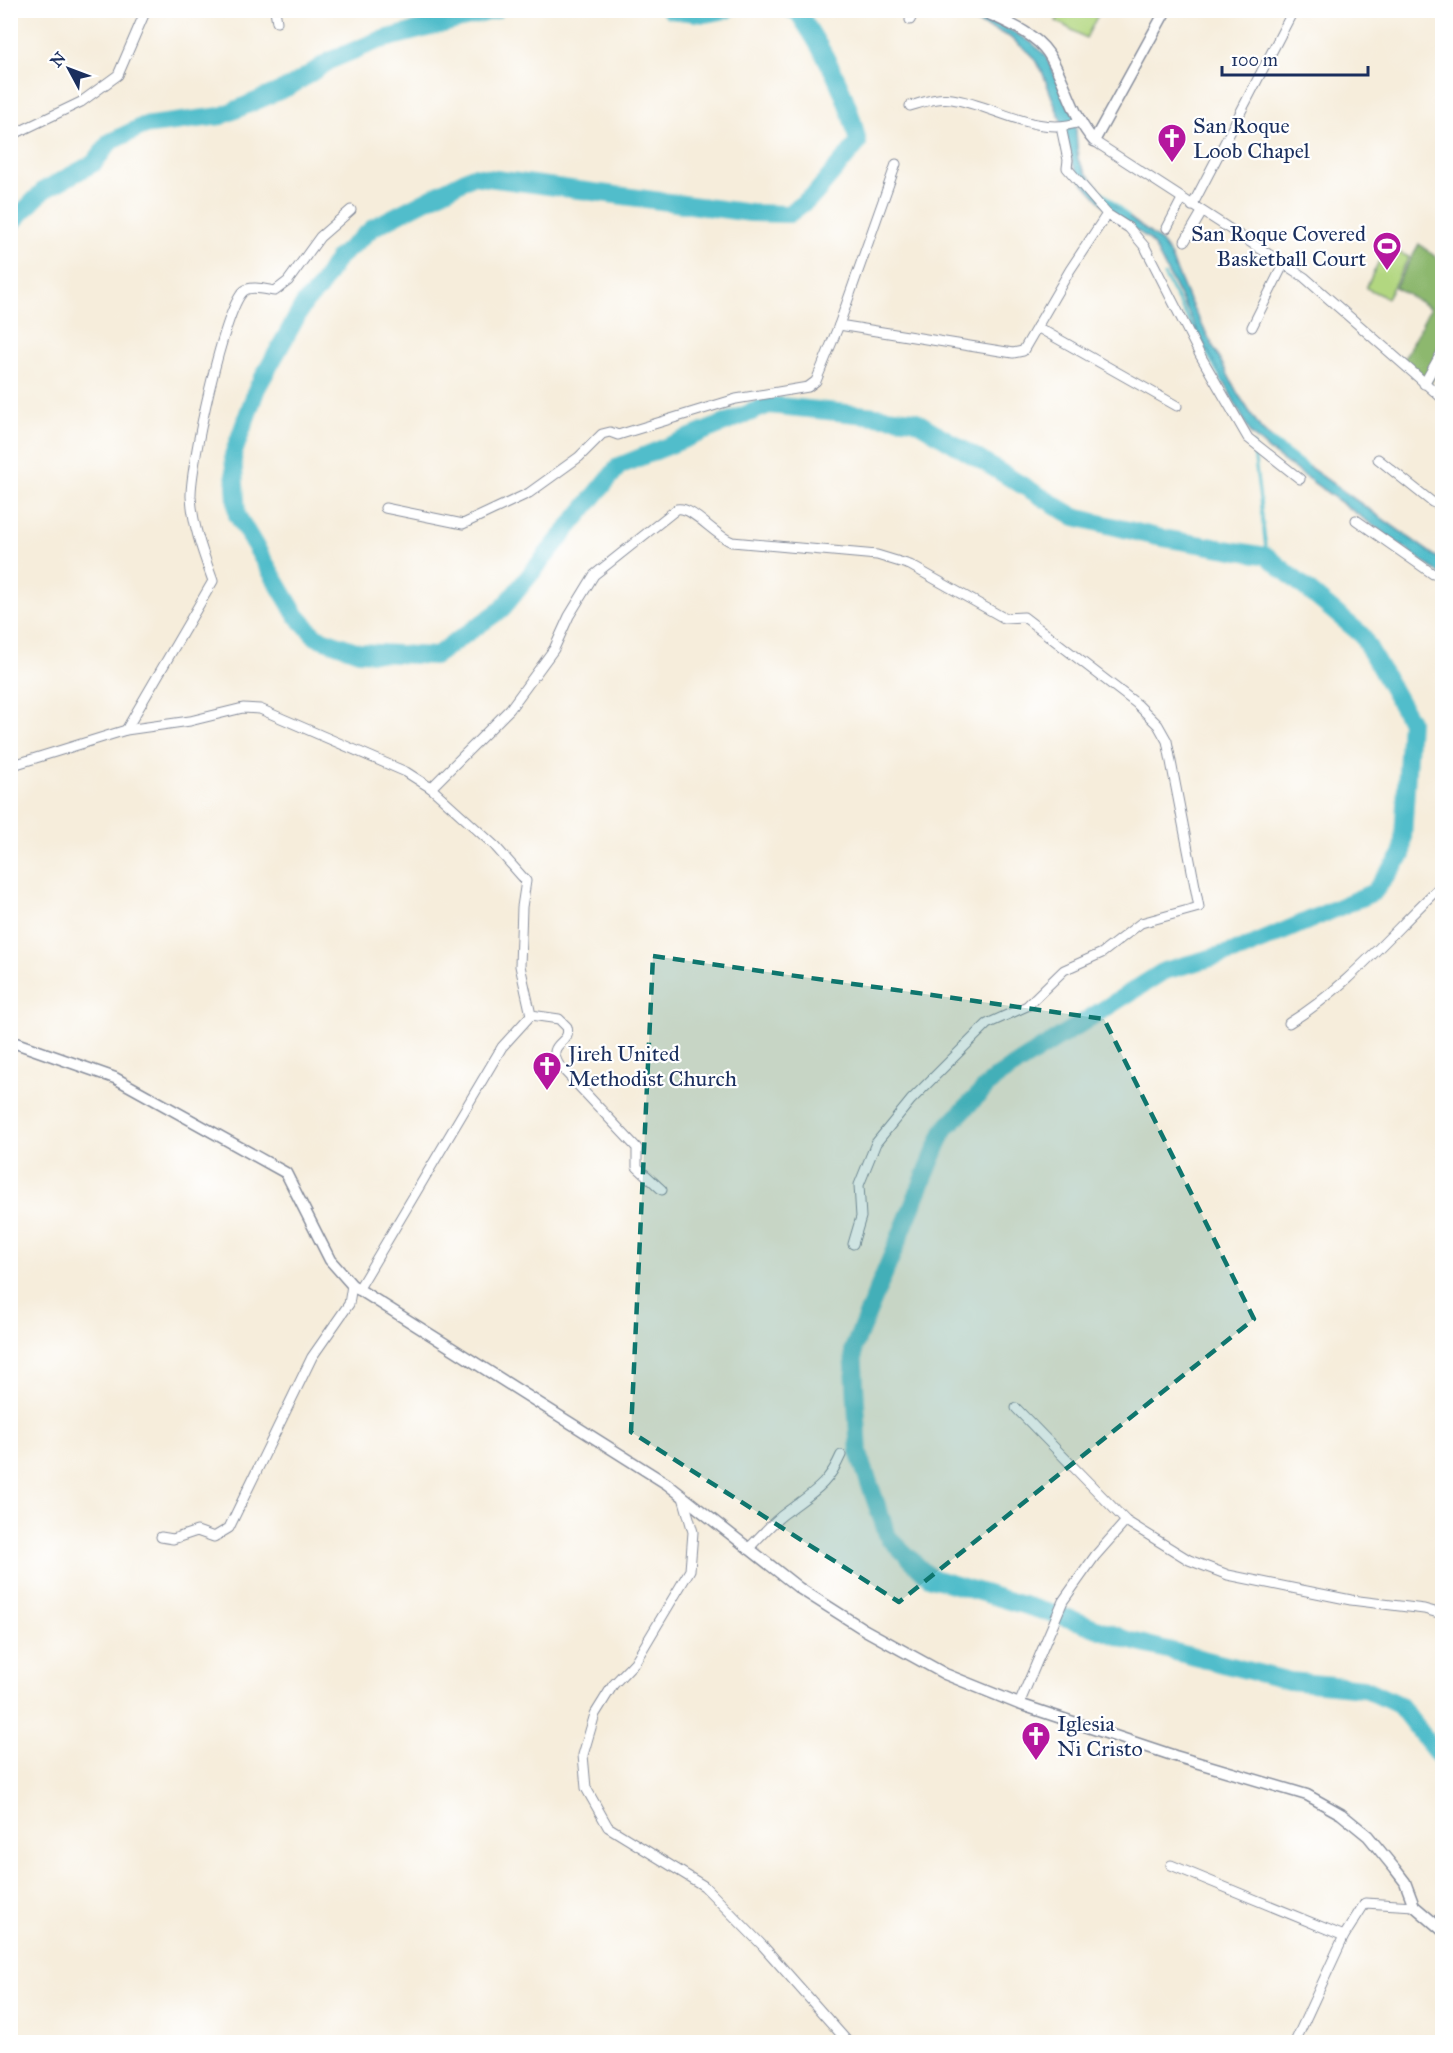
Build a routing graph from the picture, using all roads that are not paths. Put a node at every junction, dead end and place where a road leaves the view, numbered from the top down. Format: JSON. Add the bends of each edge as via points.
{"nodes":[{"id":1,"x":146,"y":10,"type":"edge"},
{"id":2,"x":275,"y":10,"type":"edge"},
{"id":3,"x":915,"y":10,"type":"edge"},
{"id":4,"x":981,"y":10,"type":"edge"},
{"id":5,"x":1166,"y":10,"type":"edge"},
{"id":6,"x":1293,"y":11,"type":"edge"},
{"id":7,"x":910,"y":20,"type":"dead end"},
{"id":8,"x":276,"y":22,"type":"dead end"},
{"id":9,"x":910,"y":106,"type":"dead end"},
{"id":10,"x":1078,"y":122,"type":"junction"},
{"id":11,"x":1061,"y":127,"type":"junction"},
{"id":12,"x":10,"y":136,"type":"edge"},
{"id":13,"x":1094,"y":141,"type":"junction"},
{"id":14,"x":896,"y":164,"type":"dead end"},
{"id":15,"x":1182,"y":199,"type":"junction"},
{"id":16,"x":1192,"y":206,"type":"junction"},
{"id":17,"x":351,"y":210,"type":"dead end"},
{"id":18,"x":1202,"y":212,"type":"junction"},
{"id":19,"x":1107,"y":214,"type":"junction"},
{"id":20,"x":1167,"y":228,"type":"dead end"},
{"id":21,"x":1185,"y":241,"type":"dead end"},
{"id":22,"x":1284,"y":263,"type":"junction"},
{"id":23,"x":839,"y":324,"type":"junction"},
{"id":24,"x":1037,"y":327,"type":"junction"},
{"id":25,"x":1252,"y":327,"type":"dead end"},
{"id":26,"x":1443,"y":352,"type":"edge"},
{"id":27,"x":1424,"y":384,"type":"junction"},
{"id":28,"x":1443,"y":398,"type":"edge"},
{"id":29,"x":1177,"y":406,"type":"dead end"},
{"id":30,"x":1378,"y":459,"type":"dead end"},
{"id":31,"x":1300,"y":479,"type":"dead end"},
{"id":32,"x":1443,"y":506,"type":"edge"},
{"id":33,"x":385,"y":508,"type":"dead end"},
{"id":34,"x":1356,"y":520,"type":"dead end"},
{"id":35,"x":1441,"y":574,"type":"edge"},
{"id":36,"x":126,"y":730,"type":"junction"},
{"id":37,"x":10,"y":766,"type":"edge"},
{"id":38,"x":431,"y":788,"type":"junction"},
{"id":39,"x":1443,"y":885,"type":"edge"},
{"id":40,"x":531,"y":1015,"type":"junction"},
{"id":41,"x":1288,"y":1023,"type":"dead end"},
{"id":42,"x":10,"y":1041,"type":"edge"},
{"id":43,"x":662,"y":1190,"type":"dead end"},
{"id":44,"x":853,"y":1245,"type":"dead end"},
{"id":45,"x":355,"y":1287,"type":"junction"},
{"id":46,"x":1016,"y":1408,"type":"dead end"},
{"id":47,"x":841,"y":1455,"type":"dead end"},
{"id":48,"x":683,"y":1497,"type":"junction"},
{"id":49,"x":1126,"y":1521,"type":"junction"},
{"id":50,"x":161,"y":1537,"type":"dead end"},
{"id":51,"x":747,"y":1549,"type":"junction"},
{"id":52,"x":1443,"y":1614,"type":"edge"},
{"id":53,"x":1019,"y":1704,"type":"junction"},
{"id":54,"x":1171,"y":1865,"type":"dead end"},
{"id":55,"x":1414,"y":1906,"type":"junction"},
{"id":56,"x":1443,"y":1930,"type":"edge"},
{"id":57,"x":1344,"y":1936,"type":"junction"},
{"id":58,"x":848,"y":2043,"type":"edge"},
{"id":59,"x":1295,"y":2043,"type":"edge"}],
"edges":[{"from":1,"to":12,"type":"street","via":[[118,75],[81,102]]},
{"from":2,"to":8,"type":"street"},
{"from":3,"to":7,"type":"street"},
{"from":4,"to":10,"type":"street","via":[[1021,30],[1047,51]]},
{"from":5,"to":13,"type":"street"},
{"from":6,"to":16,"type":"street"},
{"from":9,"to":11,"type":"street","via":[[933,99],[952,99],[1044,126]]},
{"from":10,"to":11,"type":"street"},
{"from":10,"to":13,"type":"street"},
{"from":11,"to":19,"type":"street","via":[[1067,168]]},
{"from":13,"to":15,"type":"street"},
{"from":14,"to":23,"type":"street"},
{"from":15,"to":16,"type":"street"},
{"from":15,"to":20,"type":"street"},
{"from":16,"to":18,"type":"street"},
{"from":17,"to":36,"type":"street","via":[[320,237],[288,281],[275,291],[248,288],[241,292],[208,392],[191,472],[194,524],[213,581]]},
{"from":18,"to":21,"type":"street"},
{"from":18,"to":22,"type":"street"},
{"from":19,"to":24,"type":"street"},
{"from":19,"to":31,"type":"street","via":[[1129,228],[1145,247],[1248,438]]},
{"from":22,"to":25,"type":"street"},
{"from":22,"to":27,"type":"street"},
{"from":23,"to":24,"type":"street","via":[[1013,353],[1023,351]]},
{"from":23,"to":33,"type":"street","via":[[816,381],[808,387],[736,399],[618,435],[602,434],[579,457],[529,493],[463,524]]},
{"from":24,"to":29,"type":"street"},
{"from":26,"to":27,"type":"street"},
{"from":27,"to":28,"type":"street"},
{"from":30,"to":32,"type":"street","via":[[1432,502]]},
{"from":34,"to":35,"type":"street","via":[[1433,574]]},
{"from":36,"to":37,"type":"street"},
{"from":36,"to":38,"type":"street","via":[[243,708],[260,709],[405,772]]},
{"from":38,"to":40,"type":"street","via":[[495,846],[526,881],[520,966]]},
{"from":38,"to":44,"type":"street","via":[[510,709],[554,649],[594,575],[683,508],[732,542],[876,555],[910,565],[1004,618],[1024,617],[1099,673],[1158,725],[1167,741],[1199,907],[1141,923],[1102,953],[1064,970],[1027,1006],[987,1024],[911,1100],[876,1143],[859,1185],[861,1217]]},
{"from":39,"to":41,"type":"street","via":[[1348,980]]},
{"from":40,"to":43,"type":"street","via":[[559,1019],[567,1027],[566,1038],[555,1048],[559,1065],[637,1148],[637,1167]]},
{"from":40,"to":45,"type":"street","via":[[502,1047]]},
{"from":42,"to":45,"type":"street","via":[[115,1078],[286,1173],[330,1260]]},
{"from":45,"to":48,"type":"street"},
{"from":45,"to":50,"type":"street","via":[[349,1304],[312,1357],[229,1528],[214,1537],[197,1531],[173,1539]]},
{"from":46,"to":49,"type":"street"},
{"from":47,"to":51,"type":"street","via":[[832,1475],[807,1500],[788,1511]]},
{"from":48,"to":51,"type":"street"},
{"from":48,"to":58,"type":"street","via":[[693,1532],[690,1570],[635,1662],[613,1685],[595,1714],[583,1755],[586,1788],[608,1827],[704,1886]]},
{"from":49,"to":52,"type":"street","via":[[1189,1560],[1227,1575]]},
{"from":49,"to":53,"type":"street","via":[[1063,1600]]},
{"from":51,"to":53,"type":"street","via":[[799,1588],[865,1629],[945,1674]]},
{"from":53,"to":55,"type":"street","via":[[1307,1795],[1341,1814],[1368,1836],[1405,1882]]},
{"from":54,"to":57,"type":"street"},
{"from":55,"to":56,"type":"street"},
{"from":55,"to":57,"type":"street","via":[[1365,1903]]},
{"from":57,"to":59,"type":"street"}]}
